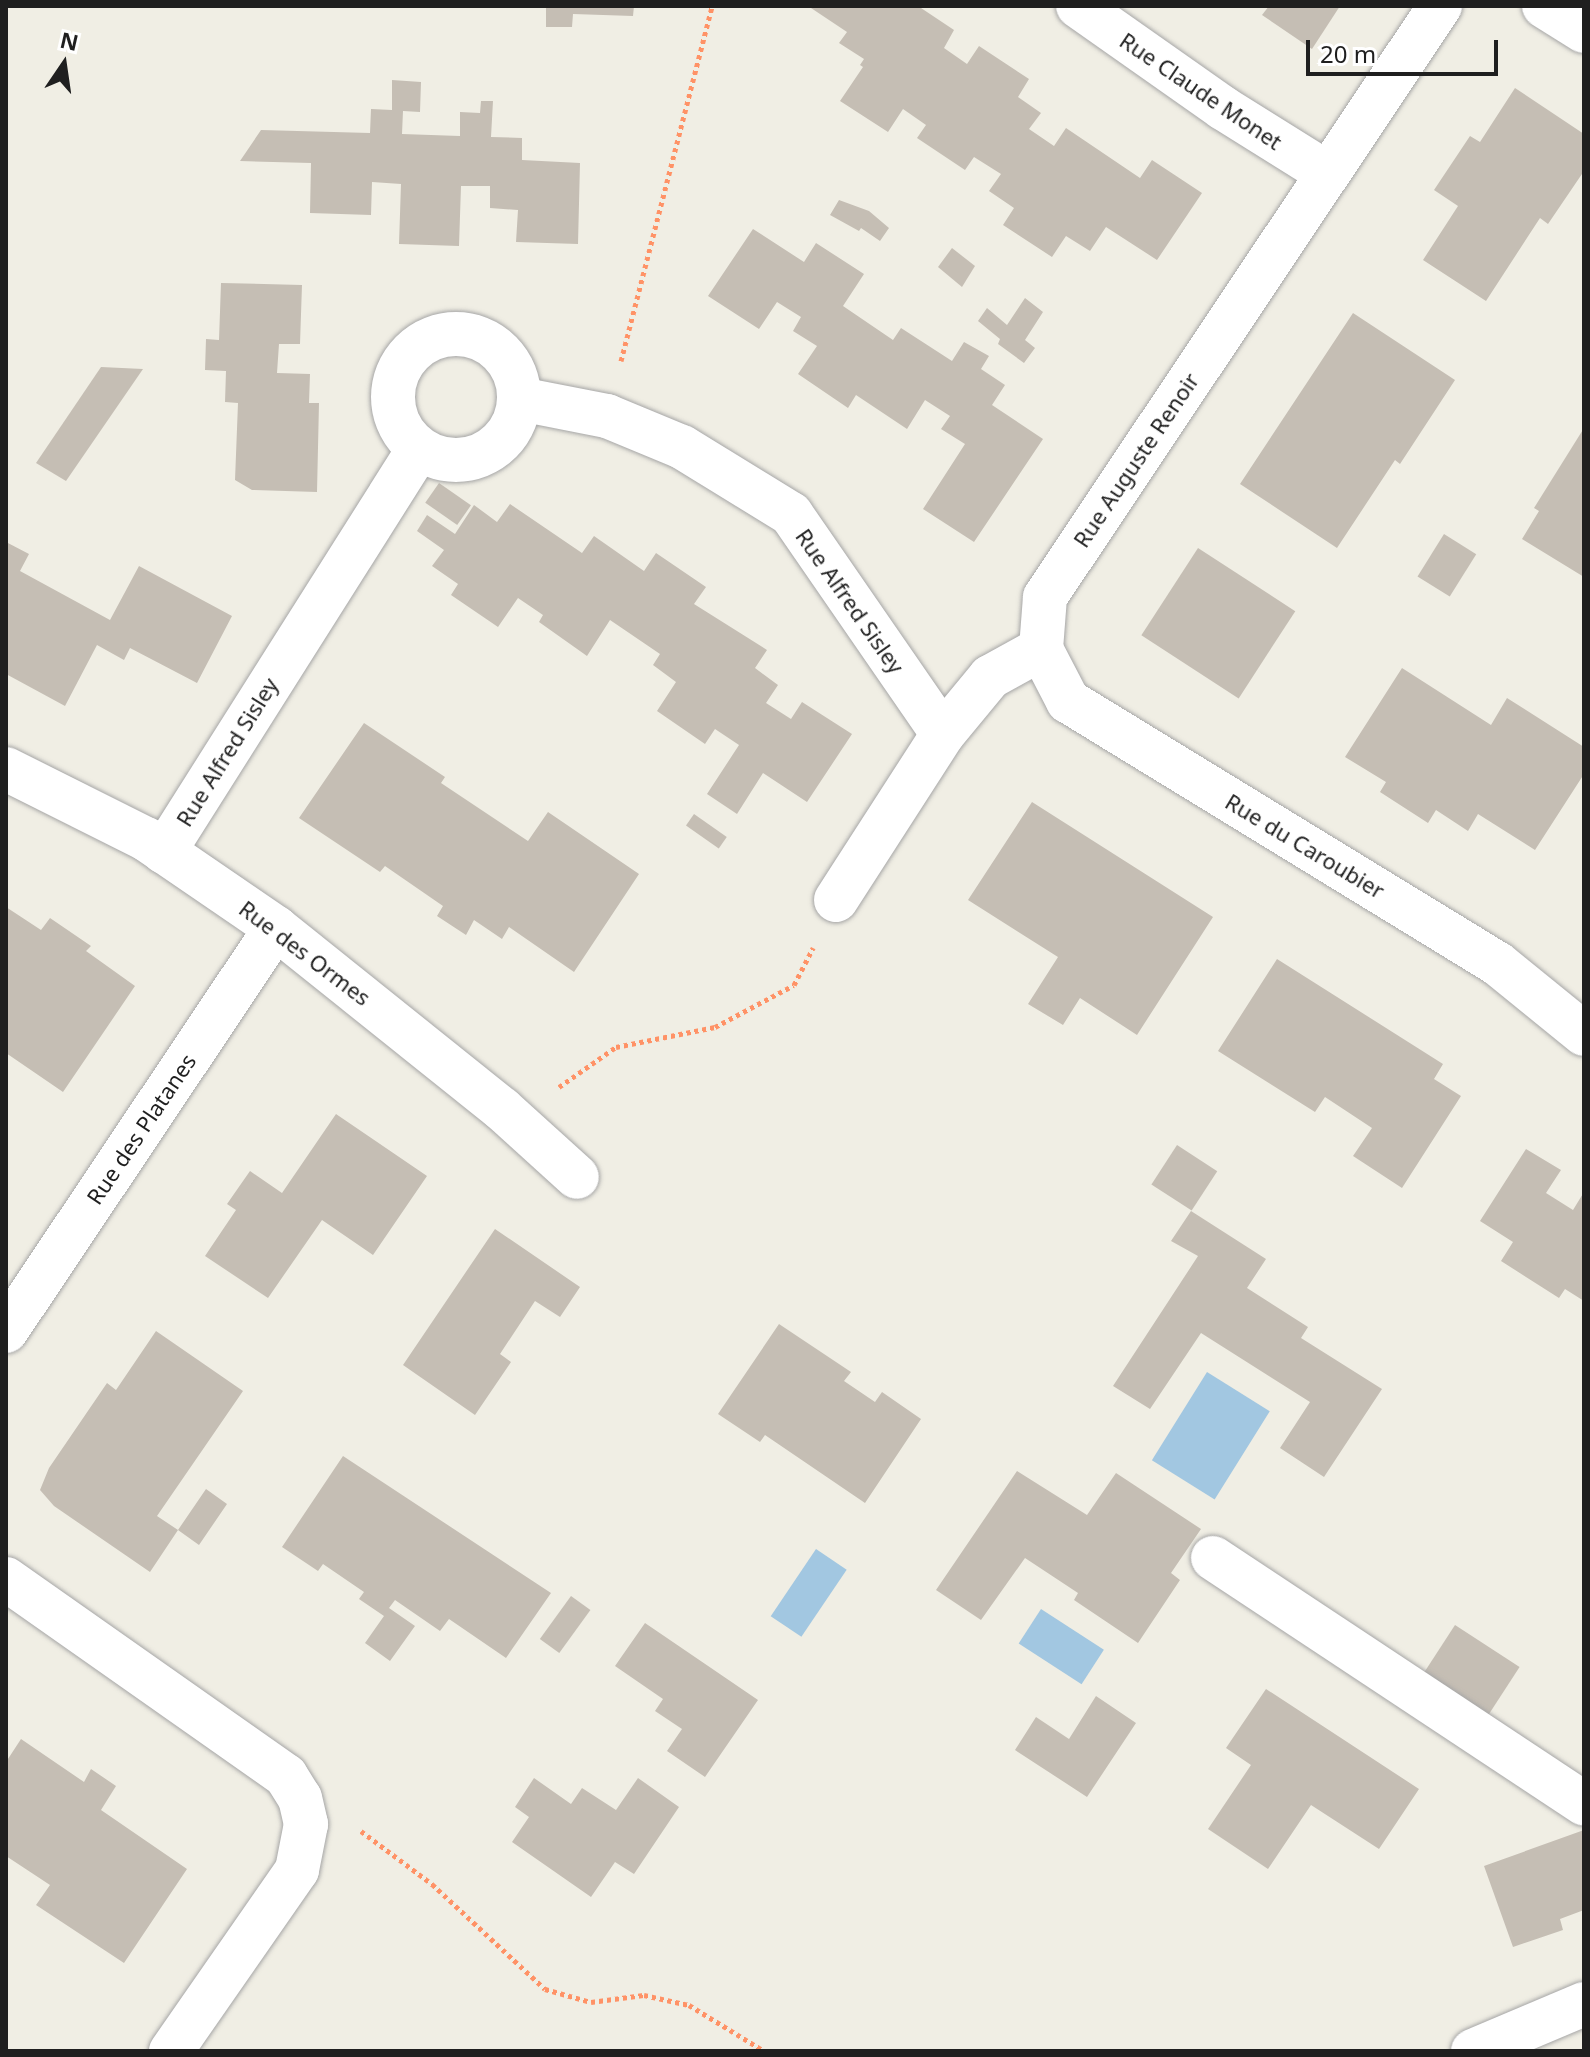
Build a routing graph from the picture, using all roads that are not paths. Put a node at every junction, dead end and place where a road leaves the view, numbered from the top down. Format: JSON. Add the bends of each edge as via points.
{"nodes":[{"id":1,"x":1078,"y":6,"type":"edge"},
{"id":2,"x":1440,"y":6,"type":"edge"},
{"id":3,"x":1544,"y":6,"type":"edge"},
{"id":4,"x":1584,"y":31,"type":"edge"},
{"id":5,"x":1327,"y":173,"type":"junction"},
{"id":6,"x":520,"y":399,"type":"junction"},
{"id":7,"x":419,"y":449,"type":"junction"},
{"id":8,"x":1041,"y":649,"type":"junction"},
{"id":9,"x":943,"y":734,"type":"junction"},
{"id":10,"x":6,"y":769,"type":"edge"},
{"id":11,"x":164,"y":852,"type":"junction"},
{"id":12,"x":836,"y":900,"type":"road end"},
{"id":13,"x":276,"y":928,"type":"junction"},
{"id":14,"x":1584,"y":1034,"type":"edge"},
{"id":15,"x":577,"y":1177,"type":"dead end"},
{"id":16,"x":6,"y":1331,"type":"edge"},
{"id":17,"x":1213,"y":1558,"type":"dead end"},
{"id":18,"x":6,"y":1579,"type":"edge"},
{"id":19,"x":1584,"y":1804,"type":"edge"},
{"id":20,"x":1584,"y":2004,"type":"edge"},
{"id":21,"x":171,"y":2051,"type":"edge"},
{"id":22,"x":1473,"y":2051,"type":"edge"}],
"edges":[{"from":1,"to":5,"type":"street","name":"Rue Claude Monet"},
{"from":2,"to":5,"type":"street","name":"Rue Auguste Renoir"},
{"from":3,"to":4,"type":"street"},
{"from":5,"to":8,"type":"street","name":"Rue Auguste Renoir","via":[[1045,597]]},
{"from":6,"to":7,"type":"street","via":[[516,419],[492,450],[455,461]]},
{"from":6,"to":7,"type":"street","via":[[507,358],[491,344],[471,335],[428,340],[398,370],[392,392],[403,433]]},
{"from":6,"to":9,"type":"street","name":"Rue Alfred Sisley","via":[[607,416],[682,447],[791,514]]},
{"from":7,"to":11,"type":"street","name":"Rue Alfred Sisley"},
{"from":8,"to":9,"type":"street","via":[[990,677]]},
{"from":8,"to":14,"type":"street","name":"Rue du Caroubier","via":[[1068,701],[1498,964]]},
{"from":9,"to":12,"type":"street"},
{"from":10,"to":11,"type":"street","name":"Rue des Ormes"},
{"from":11,"to":13,"type":"street","name":"Rue des Ormes"},
{"from":13,"to":15,"type":"street","name":"Rue des Ormes","via":[[502,1109]]},
{"from":13,"to":16,"type":"street","name":"Rue des Platanes"},
{"from":17,"to":19,"type":"street"},
{"from":18,"to":21,"type":"street","via":[[286,1776],[300,1798],[306,1824],[297,1870]]},
{"from":20,"to":22,"type":"street"}]}
